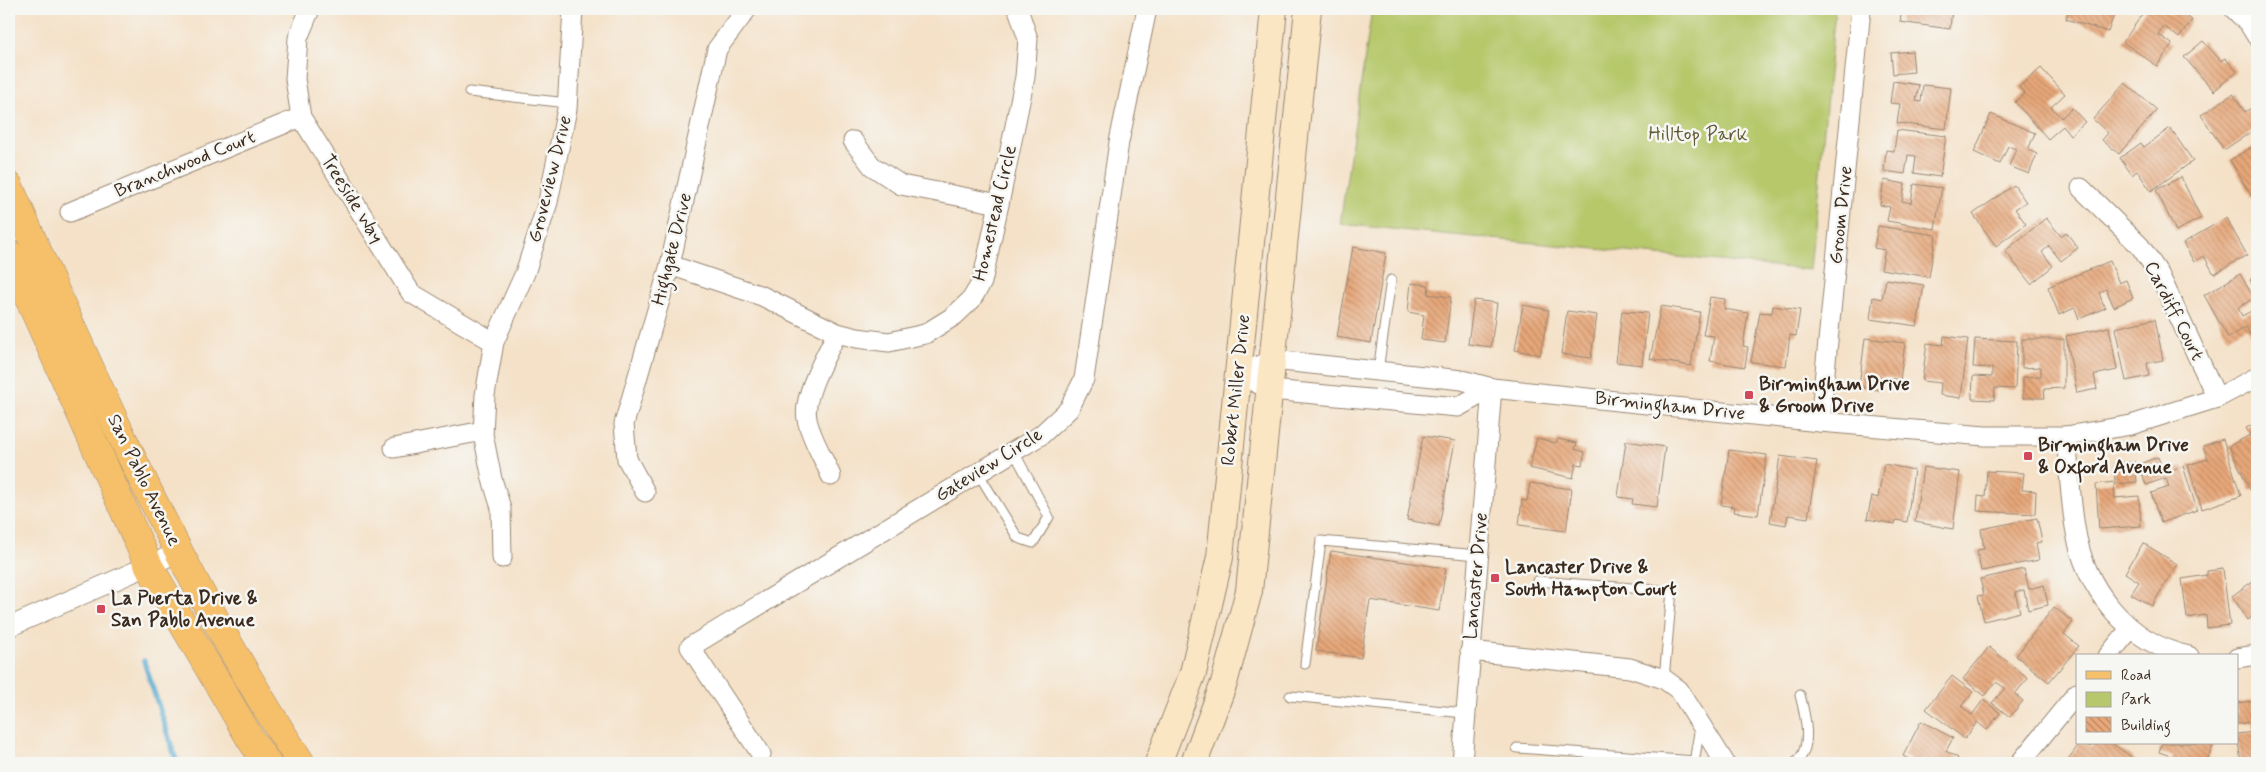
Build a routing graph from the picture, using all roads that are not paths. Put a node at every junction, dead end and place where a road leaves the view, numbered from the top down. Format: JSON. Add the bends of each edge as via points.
{"nodes":[{"id":1,"x":310,"y":9,"type":"edge"},
{"id":2,"x":573,"y":9,"type":"edge"},
{"id":3,"x":747,"y":9,"type":"edge"},
{"id":4,"x":1018,"y":9,"type":"edge"},
{"id":5,"x":1147,"y":9,"type":"edge"},
{"id":6,"x":1274,"y":9,"type":"edge"},
{"id":7,"x":1308,"y":9,"type":"edge"},
{"id":8,"x":1861,"y":9,"type":"edge"},
{"id":9,"x":2234,"y":9,"type":"edge"},
{"id":10,"x":2257,"y":38,"type":"edge"},
{"id":11,"x":469,"y":92,"type":"dead end"},
{"id":12,"x":568,"y":103,"type":"junction"},
{"id":13,"x":300,"y":117,"type":"junction"},
{"id":14,"x":853,"y":141,"type":"dead end"},
{"id":15,"x":9,"y":186,"type":"edge"},
{"id":16,"x":2082,"y":188,"type":"dead end"},
{"id":17,"x":999,"y":204,"type":"junction"},
{"id":18,"x":70,"y":212,"type":"dead end"},
{"id":19,"x":9,"y":254,"type":"edge"},
{"id":20,"x":670,"y":265,"type":"junction"},
{"id":21,"x":1391,"y":280,"type":"dead end"},
{"id":22,"x":837,"y":333,"type":"junction"},
{"id":23,"x":494,"y":342,"type":"junction"},
{"id":24,"x":1273,"y":360,"type":"junction"},
{"id":25,"x":1378,"y":372,"type":"junction"},
{"id":26,"x":1238,"y":374,"type":"junction"},
{"id":27,"x":2257,"y":377,"type":"edge"},
{"id":28,"x":1492,"y":388,"type":"junction"},
{"id":29,"x":1271,"y":390,"type":"junction"},
{"id":30,"x":2217,"y":398,"type":"junction"},
{"id":31,"x":1820,"y":422,"type":"junction"},
{"id":32,"x":483,"y":430,"type":"junction"},
{"id":33,"x":2066,"y":436,"type":"junction"},
{"id":34,"x":394,"y":448,"type":"dead end"},
{"id":35,"x":1014,"y":452,"type":"junction"},
{"id":36,"x":978,"y":473,"type":"junction"},
{"id":37,"x":831,"y":476,"type":"dead end"},
{"id":38,"x":645,"y":492,"type":"dead end"},
{"id":39,"x":179,"y":552,"type":"junction"},
{"id":40,"x":1478,"y":555,"type":"junction"},
{"id":41,"x":502,"y":558,"type":"dead end"},
{"id":42,"x":149,"y":566,"type":"junction"},
{"id":43,"x":1537,"y":580,"type":"dead end"},
{"id":44,"x":9,"y":627,"type":"edge"},
{"id":45,"x":2130,"y":629,"type":"junction"},
{"id":46,"x":1470,"y":651,"type":"junction"},
{"id":47,"x":2110,"y":654,"type":"edge"},
{"id":48,"x":2183,"y":654,"type":"edge"},
{"id":49,"x":2257,"y":655,"type":"edge"},
{"id":50,"x":2238,"y":658,"type":"edge"},
{"id":51,"x":1305,"y":664,"type":"dead end"},
{"id":52,"x":1664,"y":679,"type":"junction"},
{"id":53,"x":2076,"y":694,"type":"edge"},
{"id":54,"x":1800,"y":695,"type":"dead end"},
{"id":55,"x":1290,"y":696,"type":"dead end"},
{"id":56,"x":1465,"y":713,"type":"junction"},
{"id":57,"x":1700,"y":722,"type":"junction"},
{"id":58,"x":1517,"y":748,"type":"dead end"},
{"id":59,"x":761,"y":754,"type":"dead end"},
{"id":60,"x":1694,"y":762,"type":"edge"},
{"id":61,"x":267,"y":763,"type":"edge"},
{"id":62,"x":301,"y":763,"type":"edge"},
{"id":63,"x":1158,"y":763,"type":"edge"},
{"id":64,"x":1194,"y":763,"type":"edge"},
{"id":65,"x":1462,"y":763,"type":"edge"},
{"id":66,"x":1725,"y":763,"type":"edge"},
{"id":67,"x":1795,"y":763,"type":"edge"},
{"id":68,"x":2020,"y":763,"type":"edge"}],
"edges":[{"from":1,"to":13,"type":"street","name":"Treeside Way","via":[[298,38],[294,78]]},
{"from":2,"to":12,"type":"street","name":"Groveview Drive"},
{"from":3,"to":20,"type":"street","name":"Highgate Drive","via":[[716,48]]},
{"from":4,"to":17,"type":"street","name":"Homestead Circle","via":[[1028,39],[1025,77]]},
{"from":5,"to":35,"type":"street","name":"Gateview Circle","via":[[1119,142],[1084,379],[1069,409],[1041,435]]},
{"from":6,"to":26,"type":"main road","name":"Robert Miller Drive"},
{"from":7,"to":24,"type":"main road","name":"Robert Miller Drive"},
{"from":8,"to":31,"type":"street","name":"Groom Drive"},
{"from":9,"to":10,"type":"street"},
{"from":11,"to":12,"type":"lane"},
{"from":12,"to":23,"type":"street","name":"Groveview Drive","via":[[548,202],[526,273]]},
{"from":13,"to":18,"type":"street","name":"Branchwood Court"},
{"from":13,"to":23,"type":"street","name":"Treeside Way","via":[[411,293]]},
{"from":14,"to":17,"type":"street","via":[[872,166],[901,185]]},
{"from":15,"to":39,"type":"main road","name":"San Pablo Avenue","via":[[84,358]]},
{"from":16,"to":30,"type":"street","name":"Cardiff Court","via":[[2140,246],[2159,274]]},
{"from":17,"to":22,"type":"street","name":"Homestead Circle","via":[[982,282],[971,300],[954,316],[925,334],[890,342]]},
{"from":19,"to":42,"type":"main road","name":"San Pablo Avenue"},
{"from":20,"to":22,"type":"street","name":"Homestead Circle","via":[[762,296]]},
{"from":20,"to":38,"type":"street","name":"Highgate Drive","via":[[624,424],[627,458]]},
{"from":21,"to":25,"type":"lane"},
{"from":22,"to":37,"type":"street","via":[[814,381],[806,419]]},
{"from":23,"to":32,"type":"street","name":"Groveview Drive"},
{"from":24,"to":25,"type":"street","name":"Birmingham Drive"},
{"from":24,"to":26,"type":"street","name":"Birmingham Drive"},
{"from":24,"to":29,"type":"main road","name":"Robert Miller Drive"},
{"from":25,"to":28,"type":"street","name":"Birmingham Drive","via":[[1462,380]]},
{"from":26,"to":29,"type":"street"},
{"from":26,"to":63,"type":"main road","name":"Robert Miller Drive","via":[[1220,557],[1193,673]]},
{"from":27,"to":30,"type":"street","name":"Birmingham Drive"},
{"from":28,"to":29,"type":"street","via":[[1458,407]]},
{"from":28,"to":31,"type":"street","name":"Birmingham Drive"},
{"from":28,"to":40,"type":"street","name":"Lancaster Drive"},
{"from":29,"to":64,"type":"main road","name":"Robert Miller Drive","via":[[1249,591],[1224,683]]},
{"from":30,"to":33,"type":"street","name":"Birmingham Drive","via":[[2131,424]]},
{"from":31,"to":33,"type":"street","name":"Birmingham Drive","via":[[1985,436]]},
{"from":32,"to":34,"type":"street"},
{"from":32,"to":41,"type":"street","name":"Groveview Drive","via":[[501,508]]},
{"from":33,"to":45,"type":"street","via":[[2075,528],[2081,552],[2097,592]]},
{"from":35,"to":36,"type":"street","name":"Gateview Circle"},
{"from":35,"to":36,"type":"lane","via":[[1049,517],[1033,543],[1018,538]]},
{"from":36,"to":59,"type":"street","name":"Gateview Circle","via":[[690,647]]},
{"from":39,"to":42,"type":"street"},
{"from":39,"to":62,"type":"main road","name":"San Pablo Avenue","via":[[235,658]]},
{"from":40,"to":46,"type":"street","name":"Lancaster Drive"},
{"from":40,"to":51,"type":"lane","via":[[1321,541]]},
{"from":42,"to":44,"type":"street"},
{"from":42,"to":61,"type":"main road","name":"San Pablo Avenue"},
{"from":43,"to":52,"type":"lane","via":[[1672,591]]},
{"from":45,"to":47,"type":"street"},
{"from":45,"to":48,"type":"street","via":[[2158,646]]},
{"from":46,"to":52,"type":"street","via":[[1630,668]]},
{"from":46,"to":56,"type":"street","name":"Lancaster Drive"},
{"from":49,"to":50,"type":"street"},
{"from":52,"to":57,"type":"street","via":[[1679,690]]},
{"from":53,"to":68,"type":"street"},
{"from":54,"to":67,"type":"lane","via":[[1807,732],[1805,747]]},
{"from":55,"to":56,"type":"lane"},
{"from":56,"to":65,"type":"street","name":"Lancaster Drive"},
{"from":57,"to":60,"type":"lane"},
{"from":57,"to":66,"type":"street"},
{"from":58,"to":60,"type":"lane"}]}
